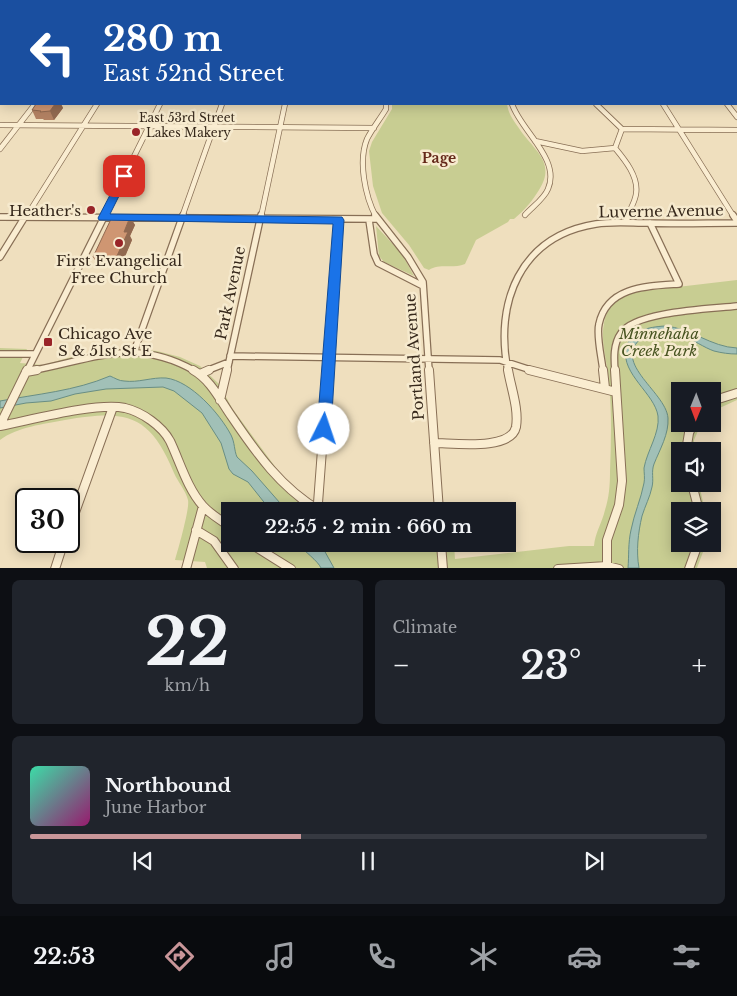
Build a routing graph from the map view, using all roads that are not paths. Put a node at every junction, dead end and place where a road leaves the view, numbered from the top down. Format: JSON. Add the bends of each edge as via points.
{"nodes":[{"id":1,"x":34,"y":105,"type":"edge"},
{"id":2,"x":97,"y":105,"type":"edge"},
{"id":3,"x":159,"y":105,"type":"edge"},
{"id":4,"x":222,"y":105,"type":"edge"},
{"id":5,"x":285,"y":105,"type":"edge"},
{"id":6,"x":386,"y":105,"type":"edge"},
{"id":7,"x":512,"y":105,"type":"edge"},
{"id":8,"x":597,"y":105,"type":"edge"},
{"id":9,"x":665,"y":105,"type":"edge"},
{"id":10,"x":728,"y":105,"type":"edge"},
{"id":11,"x":737,"y":117,"type":"edge"},
{"id":12,"x":0,"y":126,"type":"edge"},
{"id":13,"x":18,"y":126,"type":"junction"},
{"id":14,"x":83,"y":126,"type":"junction"},
{"id":15,"x":148,"y":126,"type":"junction"},
{"id":16,"x":214,"y":127,"type":"junction"},
{"id":17,"x":280,"y":127,"type":"junction"},
{"id":18,"x":374,"y":128,"type":"junction"},
{"id":19,"x":622,"y":129,"type":"junction"},
{"id":20,"x":680,"y":130,"type":"junction"},
{"id":21,"x":737,"y":130,"type":"edge"},
{"id":22,"x":535,"y":141,"type":"junction"},
{"id":23,"x":615,"y":148,"type":"junction"},
{"id":24,"x":0,"y":149,"type":"edge"},
{"id":25,"x":526,"y":216,"type":"dead end"},
{"id":26,"x":0,"y":217,"type":"edge"},
{"id":27,"x":25,"y":217,"type":"junction"},
{"id":28,"x":103,"y":218,"type":"junction"},
{"id":29,"x":182,"y":218,"type":"junction"},
{"id":30,"x":260,"y":219,"type":"junction"},
{"id":31,"x":377,"y":219,"type":"junction"},
{"id":32,"x":339,"y":220,"type":"junction"},
{"id":33,"x":370,"y":220,"type":"junction"},
{"id":34,"x":626,"y":222,"type":"junction"},
{"id":35,"x":650,"y":222,"type":"junction"},
{"id":36,"x":737,"y":222,"type":"edge"},
{"id":37,"x":0,"y":257,"type":"edge"},
{"id":38,"x":423,"y":286,"type":"junction"},
{"id":39,"x":737,"y":306,"type":"edge"},
{"id":40,"x":134,"y":352,"type":"junction"},
{"id":41,"x":0,"y":354,"type":"edge"},
{"id":42,"x":34,"y":354,"type":"junction"},
{"id":43,"x":330,"y":358,"type":"junction"},
{"id":44,"x":230,"y":359,"type":"junction"},
{"id":45,"x":427,"y":360,"type":"junction"},
{"id":46,"x":506,"y":362,"type":"junction"},
{"id":47,"x":26,"y":372,"type":"junction"},
{"id":48,"x":200,"y":374,"type":"junction"},
{"id":49,"x":605,"y":388,"type":"junction"},
{"id":50,"x":616,"y":392,"type":"junction"},
{"id":51,"x":737,"y":393,"type":"edge"},
{"id":52,"x":721,"y":398,"type":"edge"},
{"id":53,"x":220,"y":400,"type":"junction"},
{"id":54,"x":113,"y":406,"type":"junction"},
{"id":55,"x":0,"y":425,"type":"edge"},
{"id":56,"x":434,"y":443,"type":"junction"},
{"id":57,"x":80,"y":498,"type":"edge"},
{"id":58,"x":306,"y":502,"type":"edge"},
{"id":59,"x":318,"y":502,"type":"edge"},
{"id":60,"x":438,"y":502,"type":"edge"},
{"id":61,"x":203,"y":506,"type":"junction"},
{"id":62,"x":221,"y":520,"type":"edge"},
{"id":63,"x":196,"y":530,"type":"junction"},
{"id":64,"x":264,"y":552,"type":"edge"},
{"id":65,"x":442,"y":552,"type":"edge"},
{"id":66,"x":695,"y":552,"type":"edge"},
{"id":67,"x":60,"y":553,"type":"edge"},
{"id":68,"x":607,"y":566,"type":"junction"},
{"id":69,"x":55,"y":568,"type":"edge"},
{"id":70,"x":186,"y":568,"type":"edge"},
{"id":71,"x":234,"y":568,"type":"edge"},
{"id":72,"x":291,"y":568,"type":"edge"},
{"id":73,"x":443,"y":568,"type":"edge"},
{"id":74,"x":558,"y":568,"type":"edge"},
{"id":75,"x":620,"y":568,"type":"edge"},
{"id":76,"x":689,"y":568,"type":"edge"}],
"edges":[{"from":1,"to":13,"type":"street"},
{"from":2,"to":14,"type":"street"},
{"from":3,"to":15,"type":"street"},
{"from":4,"to":16,"type":"street"},
{"from":5,"to":17,"type":"street","name":"Park Avenue"},
{"from":6,"to":18,"type":"street","name":"Portland Avenue"},
{"from":7,"to":22,"type":"street","via":[[518,122]]},
{"from":8,"to":19,"type":"street"},
{"from":9,"to":20,"type":"street"},
{"from":10,"to":11,"type":"street"},
{"from":12,"to":13,"type":"street","name":"East 53rd Street"},
{"from":13,"to":14,"type":"street","name":"East 53rd Street"},
{"from":13,"to":24,"type":"street"},
{"from":14,"to":15,"type":"street","name":"East 53rd Street"},
{"from":14,"to":27,"type":"street"},
{"from":15,"to":16,"type":"street","name":"East 53rd Street"},
{"from":15,"to":28,"type":"street"},
{"from":16,"to":17,"type":"street","name":"East 53rd Street"},
{"from":16,"to":29,"type":"street"},
{"from":17,"to":18,"type":"street","name":"East 53rd Street"},
{"from":17,"to":30,"type":"street","name":"Park Avenue"},
{"from":18,"to":31,"type":"street","name":"Portland Avenue","via":[[366,142],[363,159],[370,204]]},
{"from":19,"to":20,"type":"street"},
{"from":19,"to":23,"type":"street"},
{"from":20,"to":21,"type":"street"},
{"from":20,"to":36,"type":"street"},
{"from":22,"to":23,"type":"street","via":[[582,151]]},
{"from":22,"to":25,"type":"street","via":[[551,174],[547,190]]},
{"from":23,"to":34,"type":"street","via":[[631,171],[636,186],[635,200],[626,214]]},
{"from":26,"to":27,"type":"street"},
{"from":27,"to":28,"type":"street"},
{"from":27,"to":37,"type":"street"},
{"from":28,"to":29,"type":"street"},
{"from":28,"to":42,"type":"street"},
{"from":29,"to":30,"type":"street"},
{"from":29,"to":40,"type":"street"},
{"from":30,"to":32,"type":"street"},
{"from":30,"to":44,"type":"street","name":"Park Avenue"},
{"from":31,"to":33,"type":"street"},
{"from":31,"to":38,"type":"street","name":"Portland Avenue","via":[[407,253]]},
{"from":32,"to":33,"type":"street"},
{"from":32,"to":43,"type":"street"},
{"from":33,"to":38,"type":"street","via":[[378,263]]},
{"from":34,"to":35,"type":"street","name":"Luverne Avenue"},
{"from":34,"to":46,"type":"street","name":"Luverne Avenue","via":[[590,224],[568,231],[540,249],[521,269],[505,310]]},
{"from":35,"to":36,"type":"street","name":"Luverne Avenue"},
{"from":35,"to":49,"type":"street","via":[[679,284],[630,289],[609,302],[598,326]]},
{"from":38,"to":45,"type":"street","name":"Portland Avenue"},
{"from":39,"to":50,"type":"street","via":[[668,314],[628,326],[619,335],[615,347]]},
{"from":40,"to":47,"type":"street","via":[[103,353]]},
{"from":40,"to":48,"type":"street","via":[[177,362]]},
{"from":41,"to":42,"type":"street"},
{"from":42,"to":47,"type":"street"},
{"from":43,"to":44,"type":"street"},
{"from":43,"to":45,"type":"street"},
{"from":43,"to":59,"type":"street"},
{"from":44,"to":48,"type":"street"},
{"from":44,"to":53,"type":"street","name":"Park Avenue"},
{"from":45,"to":46,"type":"street"},
{"from":45,"to":56,"type":"street","name":"Portland Avenue"},
{"from":46,"to":49,"type":"street"},
{"from":46,"to":56,"type":"street","name":"Luverne Avenue","via":[[516,424],[512,436],[498,442]]},
{"from":47,"to":55,"type":"street"},
{"from":48,"to":53,"type":"street"},
{"from":49,"to":50,"type":"street"},
{"from":50,"to":68,"type":"street","via":[[622,492],[607,540]]},
{"from":51,"to":52,"type":"street"},
{"from":53,"to":58,"type":"street","via":[[276,477]]},
{"from":54,"to":55,"type":"street"},
{"from":54,"to":57,"type":"street"},
{"from":54,"to":61,"type":"street","via":[[142,415],[163,431]]},
{"from":56,"to":60,"type":"street","name":"Portland Avenue"},
{"from":61,"to":62,"type":"street"},
{"from":61,"to":63,"type":"street"},
{"from":63,"to":70,"type":"street"},
{"from":63,"to":71,"type":"street","via":[[214,541]]},
{"from":64,"to":72,"type":"street"},
{"from":65,"to":73,"type":"street"},
{"from":66,"to":76,"type":"street"},
{"from":67,"to":69,"type":"street"},
{"from":68,"to":74,"type":"street"},
{"from":68,"to":75,"type":"street"}]}
